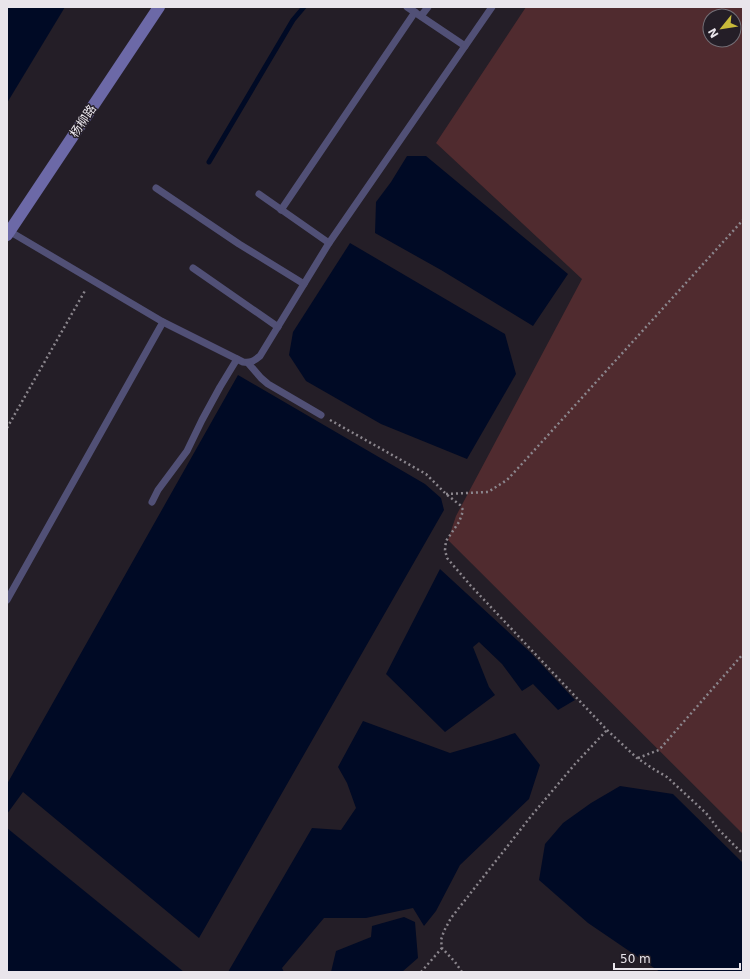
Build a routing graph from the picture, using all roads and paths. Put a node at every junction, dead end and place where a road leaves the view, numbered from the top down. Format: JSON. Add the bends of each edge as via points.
{"nodes":[{"id":1,"x":159,"y":7,"type":"edge"},
{"id":2,"x":407,"y":7,"type":"edge"},
{"id":3,"x":428,"y":7,"type":"edge"},
{"id":4,"x":492,"y":7,"type":"edge"},
{"id":5,"x":418,"y":14,"type":"junction"},
{"id":6,"x":465,"y":46,"type":"junction"},
{"id":7,"x":156,"y":188,"type":"dead end"},
{"id":8,"x":259,"y":194,"type":"dead end"},
{"id":9,"x":282,"y":210,"type":"junction"},
{"id":10,"x":743,"y":220,"type":"edge"},
{"id":11,"x":8,"y":233,"type":"edge"},
{"id":12,"x":329,"y":243,"type":"junction"},
{"id":13,"x":193,"y":268,"type":"dead end"},
{"id":14,"x":91,"y":280,"type":"junction"},
{"id":15,"x":304,"y":284,"type":"junction"},
{"id":16,"x":163,"y":322,"type":"junction"},
{"id":17,"x":278,"y":327,"type":"junction"},
{"id":18,"x":237,"y":359,"type":"junction"},
{"id":19,"x":248,"y":363,"type":"junction"},
{"id":20,"x":321,"y":415,"type":"joint"},
{"id":21,"x":7,"y":428,"type":"edge"},
{"id":22,"x":446,"y":494,"type":"junction"},
{"id":23,"x":152,"y":502,"type":"dead end"},
{"id":24,"x":7,"y":600,"type":"edge"},
{"id":25,"x":743,"y":654,"type":"edge"},
{"id":26,"x":607,"y":730,"type":"junction"},
{"id":27,"x":637,"y":758,"type":"junction"},
{"id":28,"x":743,"y":854,"type":"edge"},
{"id":29,"x":442,"y":948,"type":"junction"},
{"id":30,"x":421,"y":972,"type":"edge"},
{"id":31,"x":462,"y":972,"type":"edge"}],
"edges":[{"from":1,"to":11,"type":"street","name":"杨柳路"},
{"from":2,"to":5,"type":"lane"},
{"from":3,"to":5,"type":"lane"},
{"from":4,"to":6,"type":"lane"},
{"from":5,"to":6,"type":"lane"},
{"from":5,"to":9,"type":"lane"},
{"from":6,"to":12,"type":"lane"},
{"from":7,"to":15,"type":"lane"},
{"from":8,"to":9,"type":"lane"},
{"from":9,"to":12,"type":"lane"},
{"from":10,"to":22,"type":"path","via":[[507,480],[488,492]]},
{"from":11,"to":14,"type":"lane"},
{"from":12,"to":15,"type":"lane"},
{"from":13,"to":17,"type":"lane"},
{"from":14,"to":16,"type":"lane"},
{"from":14,"to":21,"type":"path"},
{"from":15,"to":17,"type":"lane"},
{"from":16,"to":18,"type":"lane"},
{"from":16,"to":24,"type":"lane"},
{"from":17,"to":19,"type":"lane","via":[[260,356]]},
{"from":18,"to":19,"type":"lane"},
{"from":18,"to":23,"type":"lane","via":[[187,451]]},
{"from":19,"to":20,"type":"lane","via":[[268,384]]},
{"from":20,"to":22,"type":"path","via":[[426,474]]},
{"from":22,"to":26,"type":"path","via":[[463,510],[459,522],[446,541],[447,558]]},
{"from":25,"to":27,"type":"path","via":[[659,750]]},
{"from":26,"to":27,"type":"path"},
{"from":26,"to":29,"type":"path","via":[[575,764],[451,918],[441,940]]},
{"from":27,"to":28,"type":"path","via":[[666,777],[706,813]]},
{"from":29,"to":30,"type":"path"},
{"from":29,"to":31,"type":"path"}]}
